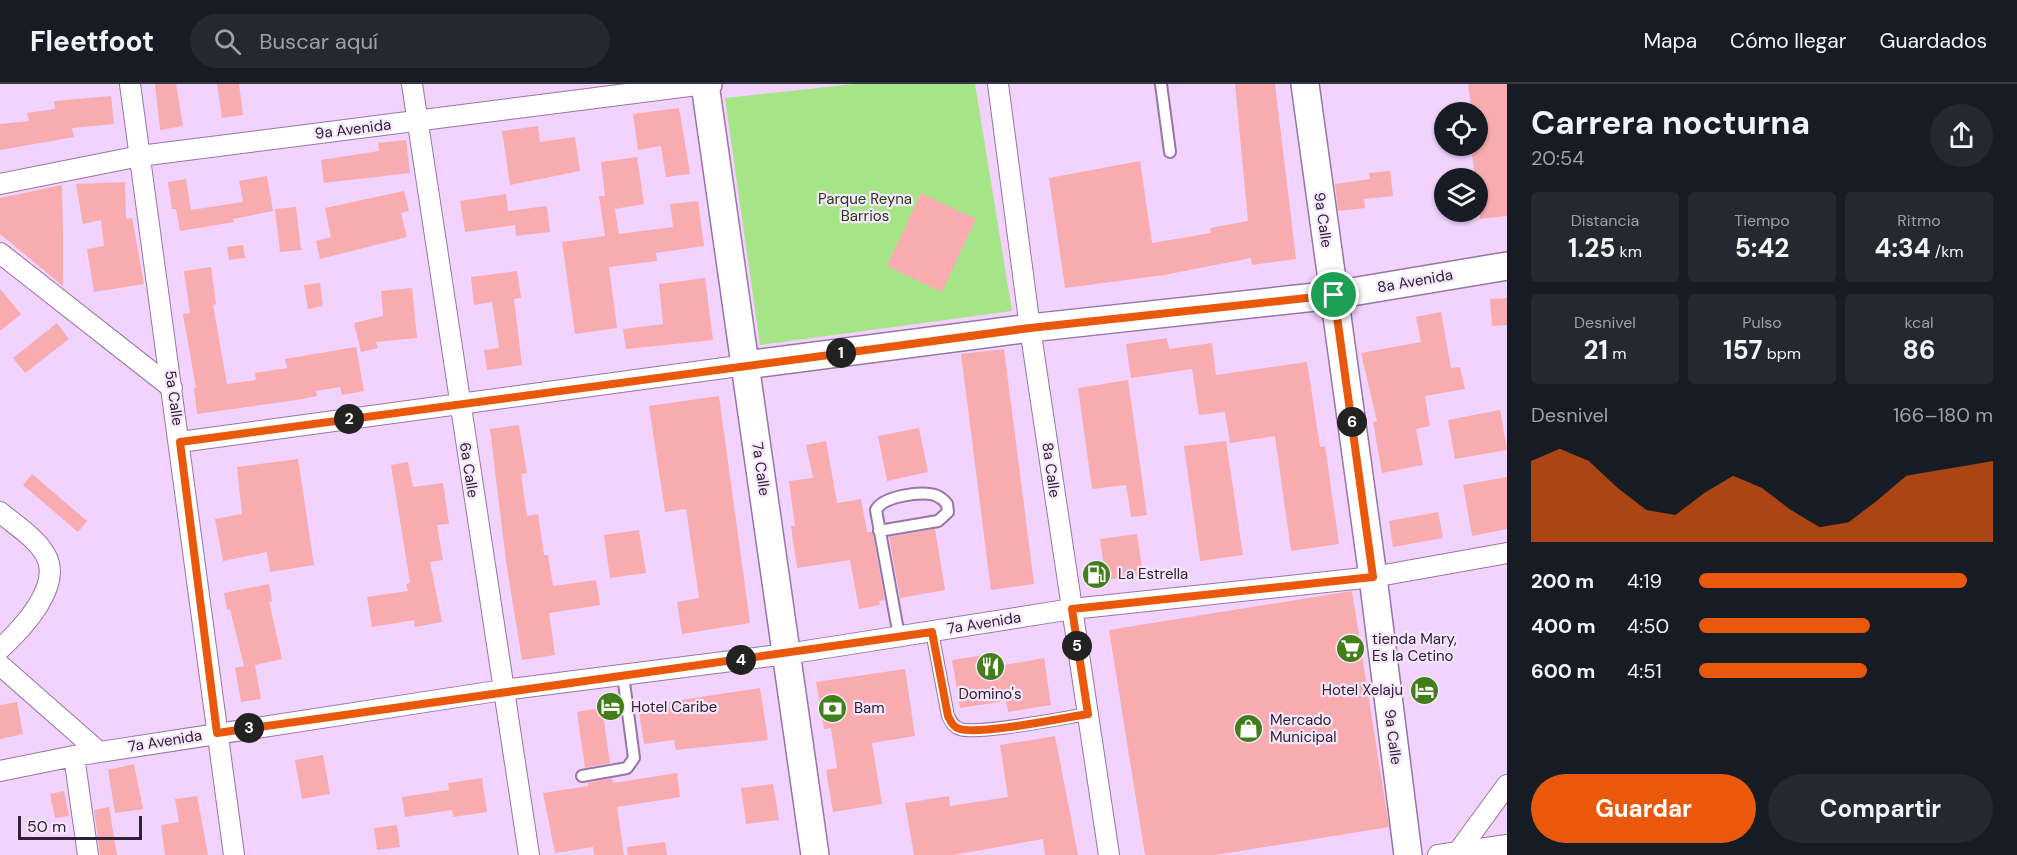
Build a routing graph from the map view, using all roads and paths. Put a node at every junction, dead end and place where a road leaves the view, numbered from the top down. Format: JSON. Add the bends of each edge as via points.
{"nodes":[{"id":1,"x":130,"y":84,"type":"edge"},
{"id":2,"x":412,"y":84,"type":"edge"},
{"id":3,"x":706,"y":84,"type":"edge"},
{"id":4,"x":998,"y":84,"type":"edge"},
{"id":5,"x":1161,"y":84,"type":"edge"},
{"id":6,"x":1305,"y":84,"type":"edge"},
{"id":7,"x":417,"y":121,"type":"junction"},
{"id":8,"x":1170,"y":152,"type":"dead end"},
{"id":9,"x":140,"y":156,"type":"junction"},
{"id":10,"x":0,"y":184,"type":"edge"},
{"id":11,"x":0,"y":253,"type":"edge"},
{"id":12,"x":1507,"y":266,"type":"edge"},
{"id":13,"x":1334,"y":295,"type":"junction"},
{"id":14,"x":1030,"y":328,"type":"junction"},
{"id":15,"x":746,"y":365,"type":"junction"},
{"id":16,"x":172,"y":388,"type":"junction"},
{"id":17,"x":459,"y":404,"type":"junction"},
{"id":18,"x":180,"y":442,"type":"junction"},
{"id":19,"x":0,"y":512,"type":"edge"},
{"id":20,"x":879,"y":531,"type":"junction"},
{"id":21,"x":1507,"y":553,"type":"edge"},
{"id":22,"x":1373,"y":577,"type":"junction"},
{"id":23,"x":1072,"y":609,"type":"junction"},
{"id":24,"x":932,"y":632,"type":"junction"},
{"id":25,"x":899,"y":636,"type":"junction"},
{"id":26,"x":0,"y":649,"type":"edge"},
{"id":27,"x":787,"y":654,"type":"junction"},
{"id":28,"x":0,"y":665,"type":"edge"},
{"id":29,"x":623,"y":675,"type":"junction"},
{"id":30,"x":503,"y":690,"type":"junction"},
{"id":31,"x":1088,"y":714,"type":"junction"},
{"id":32,"x":217,"y":733,"type":"junction"},
{"id":33,"x":99,"y":752,"type":"junction"},
{"id":34,"x":74,"y":756,"type":"junction"},
{"id":35,"x":0,"y":771,"type":"edge"},
{"id":36,"x":582,"y":776,"type":"dead end"},
{"id":37,"x":1507,"y":786,"type":"edge"},
{"id":38,"x":1507,"y":845,"type":"edge"},
{"id":39,"x":1458,"y":852,"type":"junction"},
{"id":40,"x":88,"y":855,"type":"edge"},
{"id":41,"x":234,"y":855,"type":"edge"},
{"id":42,"x":529,"y":855,"type":"edge"},
{"id":43,"x":815,"y":855,"type":"edge"},
{"id":44,"x":1109,"y":855,"type":"edge"},
{"id":45,"x":1408,"y":855,"type":"edge"},
{"id":46,"x":1438,"y":855,"type":"edge"}],
"edges":[{"from":1,"to":9,"type":"street","name":"5a Calle"},
{"from":2,"to":7,"type":"street","name":"6a Calle"},
{"from":3,"to":7,"type":"street","name":"9a Avenida"},
{"from":3,"to":15,"type":"street","name":"7a Calle"},
{"from":4,"to":14,"type":"street","name":"8a Calle"},
{"from":5,"to":8,"type":"lane"},
{"from":6,"to":13,"type":"street","name":"9a Calle"},
{"from":7,"to":9,"type":"street","name":"9a Avenida"},
{"from":7,"to":17,"type":"street","name":"6a Calle"},
{"from":9,"to":10,"type":"street","name":"9a Avenida"},
{"from":9,"to":16,"type":"street","name":"5a Calle"},
{"from":11,"to":16,"type":"street"},
{"from":12,"to":13,"type":"street","name":"8a Avenida"},
{"from":13,"to":14,"type":"street","name":"8a Avenida"},
{"from":13,"to":22,"type":"street","name":"9a Calle"},
{"from":14,"to":15,"type":"street","name":"8a Avenida"},
{"from":14,"to":23,"type":"street","name":"8a Calle"},
{"from":15,"to":17,"type":"street","name":"8a Avenida"},
{"from":15,"to":27,"type":"street","name":"7a Calle"},
{"from":16,"to":18,"type":"street","name":"5a Calle"},
{"from":17,"to":18,"type":"street","name":"8a Avenida"},
{"from":17,"to":30,"type":"street","name":"6a Calle"},
{"from":18,"to":32,"type":"street","name":"5a Calle"},
{"from":19,"to":26,"type":"street","via":[[46,555],[51,576],[45,597]]},
{"from":20,"to":20,"type":"lane","via":[[876,510],[885,501],[928,494],[947,504],[948,512],[938,521]]},
{"from":20,"to":25,"type":"lane"},
{"from":21,"to":22,"type":"street","name":"7a Avenida"},
{"from":22,"to":23,"type":"street","name":"7a Avenida"},
{"from":22,"to":45,"type":"street","name":"9a Calle"},
{"from":23,"to":24,"type":"street","name":"7a Avenida"},
{"from":23,"to":31,"type":"street","name":"8a Calle"},
{"from":24,"to":25,"type":"street","name":"7a Avenida"},
{"from":24,"to":31,"type":"lane","via":[[953,725],[980,730]]},
{"from":25,"to":27,"type":"street","name":"7a Avenida"},
{"from":27,"to":29,"type":"street","name":"7a Avenida"},
{"from":27,"to":43,"type":"street","name":"7a Calle"},
{"from":28,"to":33,"type":"street"},
{"from":29,"to":30,"type":"street","name":"7a Avenida"},
{"from":29,"to":36,"type":"lane","via":[[634,758],[627,768]]},
{"from":30,"to":32,"type":"street","name":"7a Avenida"},
{"from":30,"to":42,"type":"street","name":"6a Calle"},
{"from":31,"to":44,"type":"street","name":"8a Calle"},
{"from":32,"to":33,"type":"street","name":"7a Avenida"},
{"from":32,"to":41,"type":"street","name":"5a Calle"},
{"from":33,"to":34,"type":"street","name":"7a Avenida"},
{"from":34,"to":35,"type":"street","name":"7a Avenida"},
{"from":34,"to":40,"type":"street"},
{"from":37,"to":39,"type":"street"},
{"from":38,"to":39,"type":"street"},
{"from":39,"to":46,"type":"street"}]}
